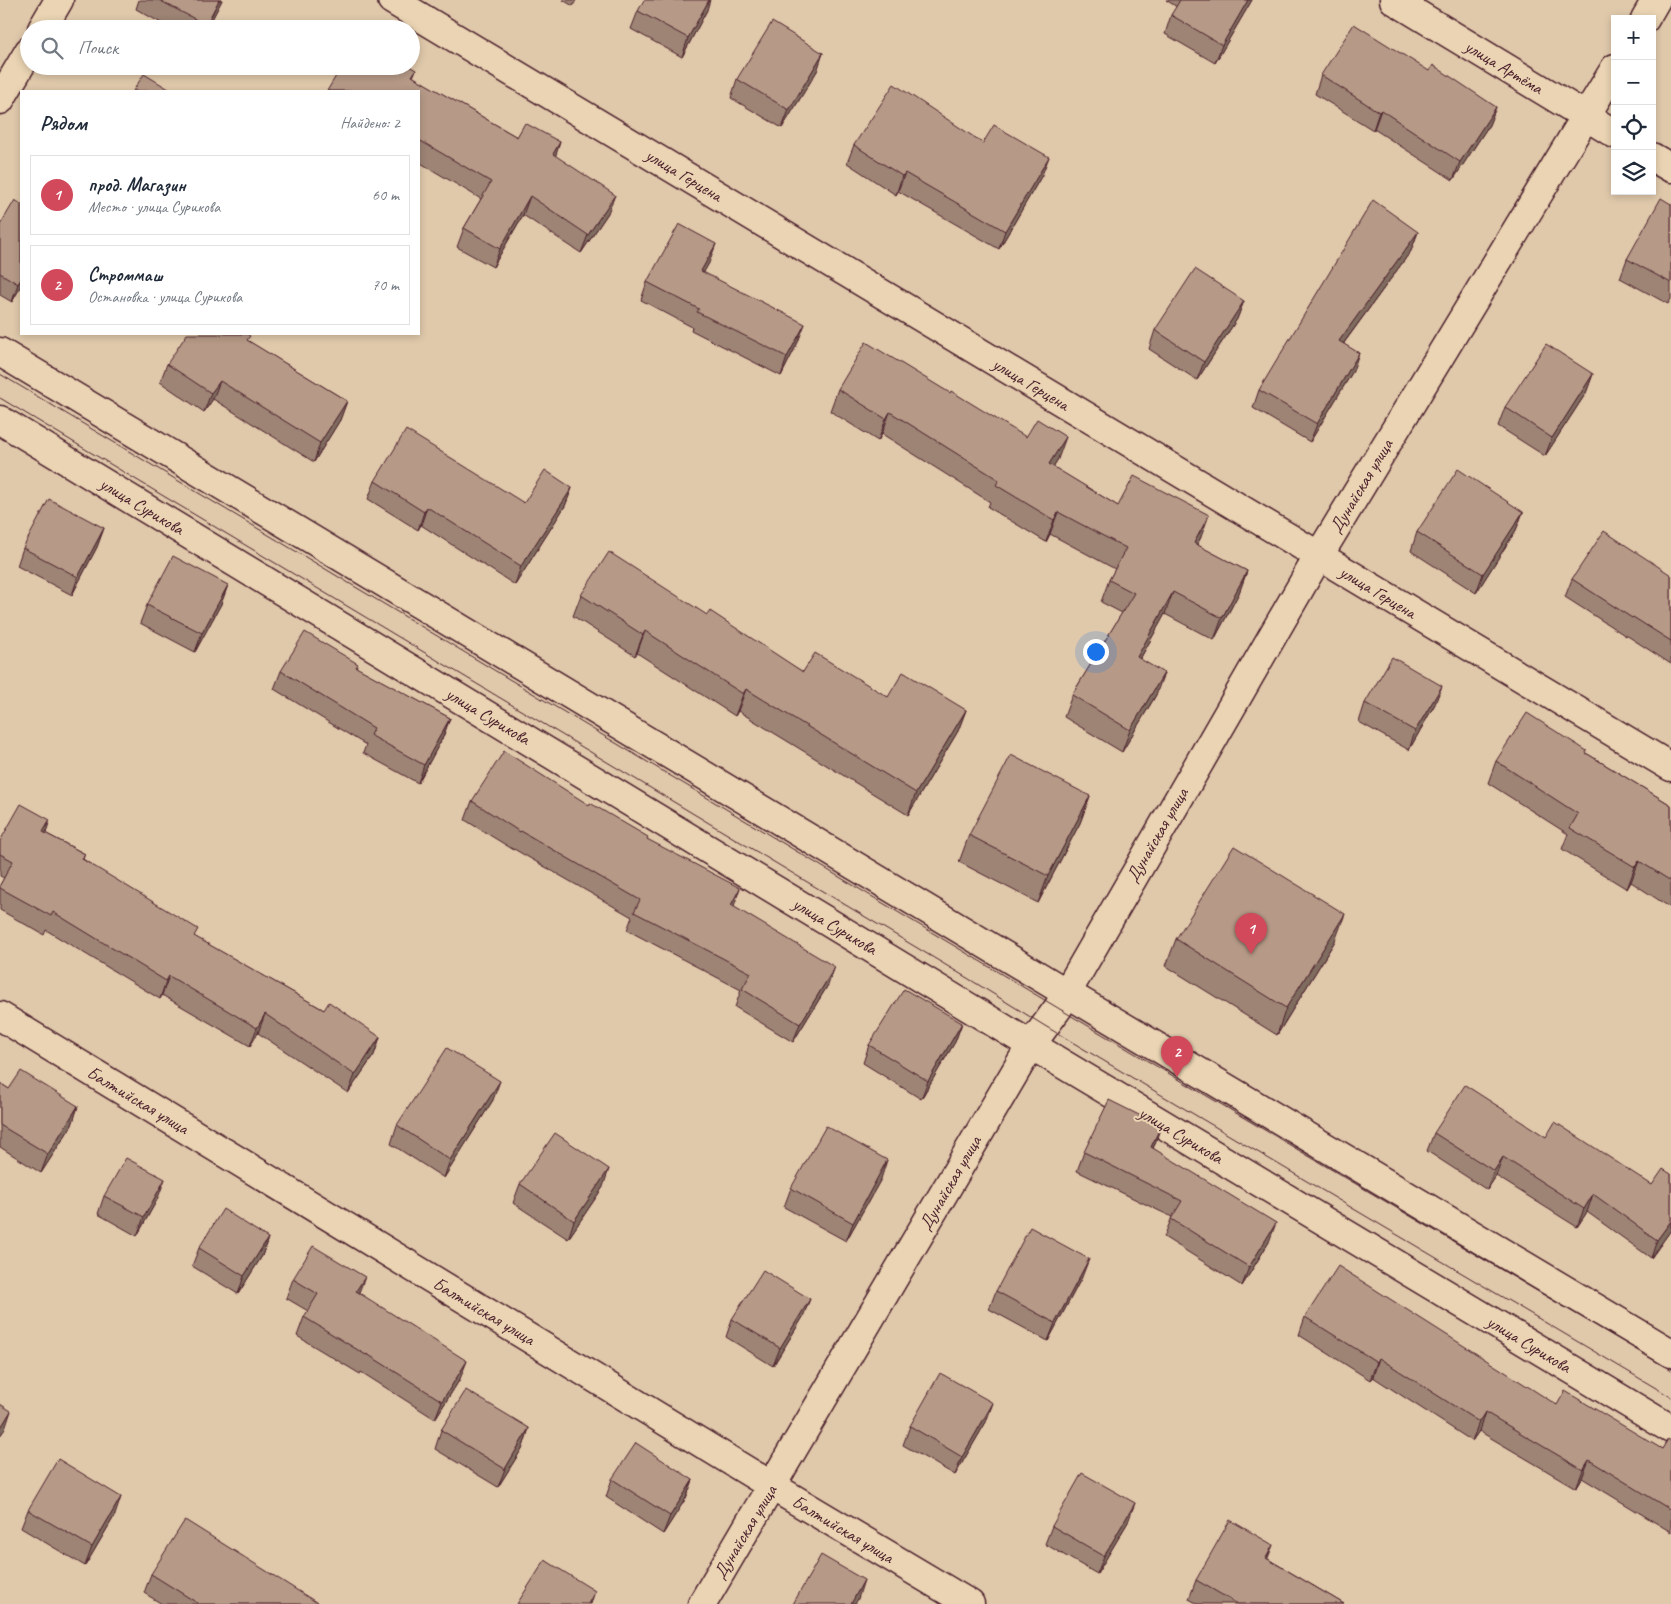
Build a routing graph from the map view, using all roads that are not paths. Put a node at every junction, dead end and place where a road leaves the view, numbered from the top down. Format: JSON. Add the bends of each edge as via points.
{"nodes":[{"id":1,"x":59,"y":0,"type":"edge"},
{"id":2,"x":392,"y":0,"type":"edge"},
{"id":3,"x":1394,"y":0,"type":"edge"},
{"id":4,"x":1656,"y":0,"type":"edge"},
{"id":5,"x":1647,"y":15,"type":"edge"},
{"id":6,"x":47,"y":20,"type":"edge"},
{"id":7,"x":20,"y":67,"type":"edge"},
{"id":8,"x":1611,"y":75,"type":"edge"},
{"id":9,"x":0,"y":100,"type":"edge"},
{"id":10,"x":1585,"y":117,"type":"junction"},
{"id":11,"x":1611,"y":132,"type":"edge"},
{"id":12,"x":1656,"y":159,"type":"edge"},
{"id":13,"x":1671,"y":168,"type":"edge"},
{"id":14,"x":0,"y":352,"type":"edge"},
{"id":15,"x":0,"y":420,"type":"edge"},
{"id":16,"x":1318,"y":556,"type":"junction"},
{"id":17,"x":1671,"y":767,"type":"edge"},
{"id":18,"x":1066,"y":992,"type":"junction"},
{"id":19,"x":0,"y":1016,"type":"edge"},
{"id":20,"x":1031,"y":1045,"type":"junction"},
{"id":21,"x":1671,"y":1352,"type":"edge"},
{"id":22,"x":1671,"y":1430,"type":"edge"},
{"id":23,"x":772,"y":1486,"type":"junction"},
{"id":24,"x":702,"y":1604,"type":"edge"},
{"id":25,"x":970,"y":1604,"type":"edge"}],
"edges":[{"from":1,"to":6,"type":"street"},
{"from":2,"to":16,"type":"street","name":"улица Герцена"},
{"from":3,"to":10,"type":"street","name":"улица Артёма"},
{"from":4,"to":5,"type":"street"},
{"from":7,"to":9,"type":"street"},
{"from":8,"to":10,"type":"street","name":"Дунайская улица"},
{"from":10,"to":11,"type":"street","name":"улица Артёма"},
{"from":10,"to":16,"type":"street","name":"Дунайская улица"},
{"from":12,"to":13,"type":"street"},
{"from":14,"to":18,"type":"street"},
{"from":15,"to":20,"type":"street","name":"улица Сурикова"},
{"from":16,"to":17,"type":"street","name":"улица Герцена"},
{"from":16,"to":18,"type":"street","name":"Дунайская улица"},
{"from":18,"to":20,"type":"street","name":"Дунайская улица"},
{"from":18,"to":21,"type":"street"},
{"from":19,"to":23,"type":"street","name":"Балтийская улица"},
{"from":20,"to":22,"type":"street","name":"улица Сурикова"},
{"from":20,"to":23,"type":"street","name":"Дунайская улица"},
{"from":23,"to":24,"type":"street","name":"Дунайская улица"},
{"from":23,"to":25,"type":"street","name":"Балтийская улица"}]}
